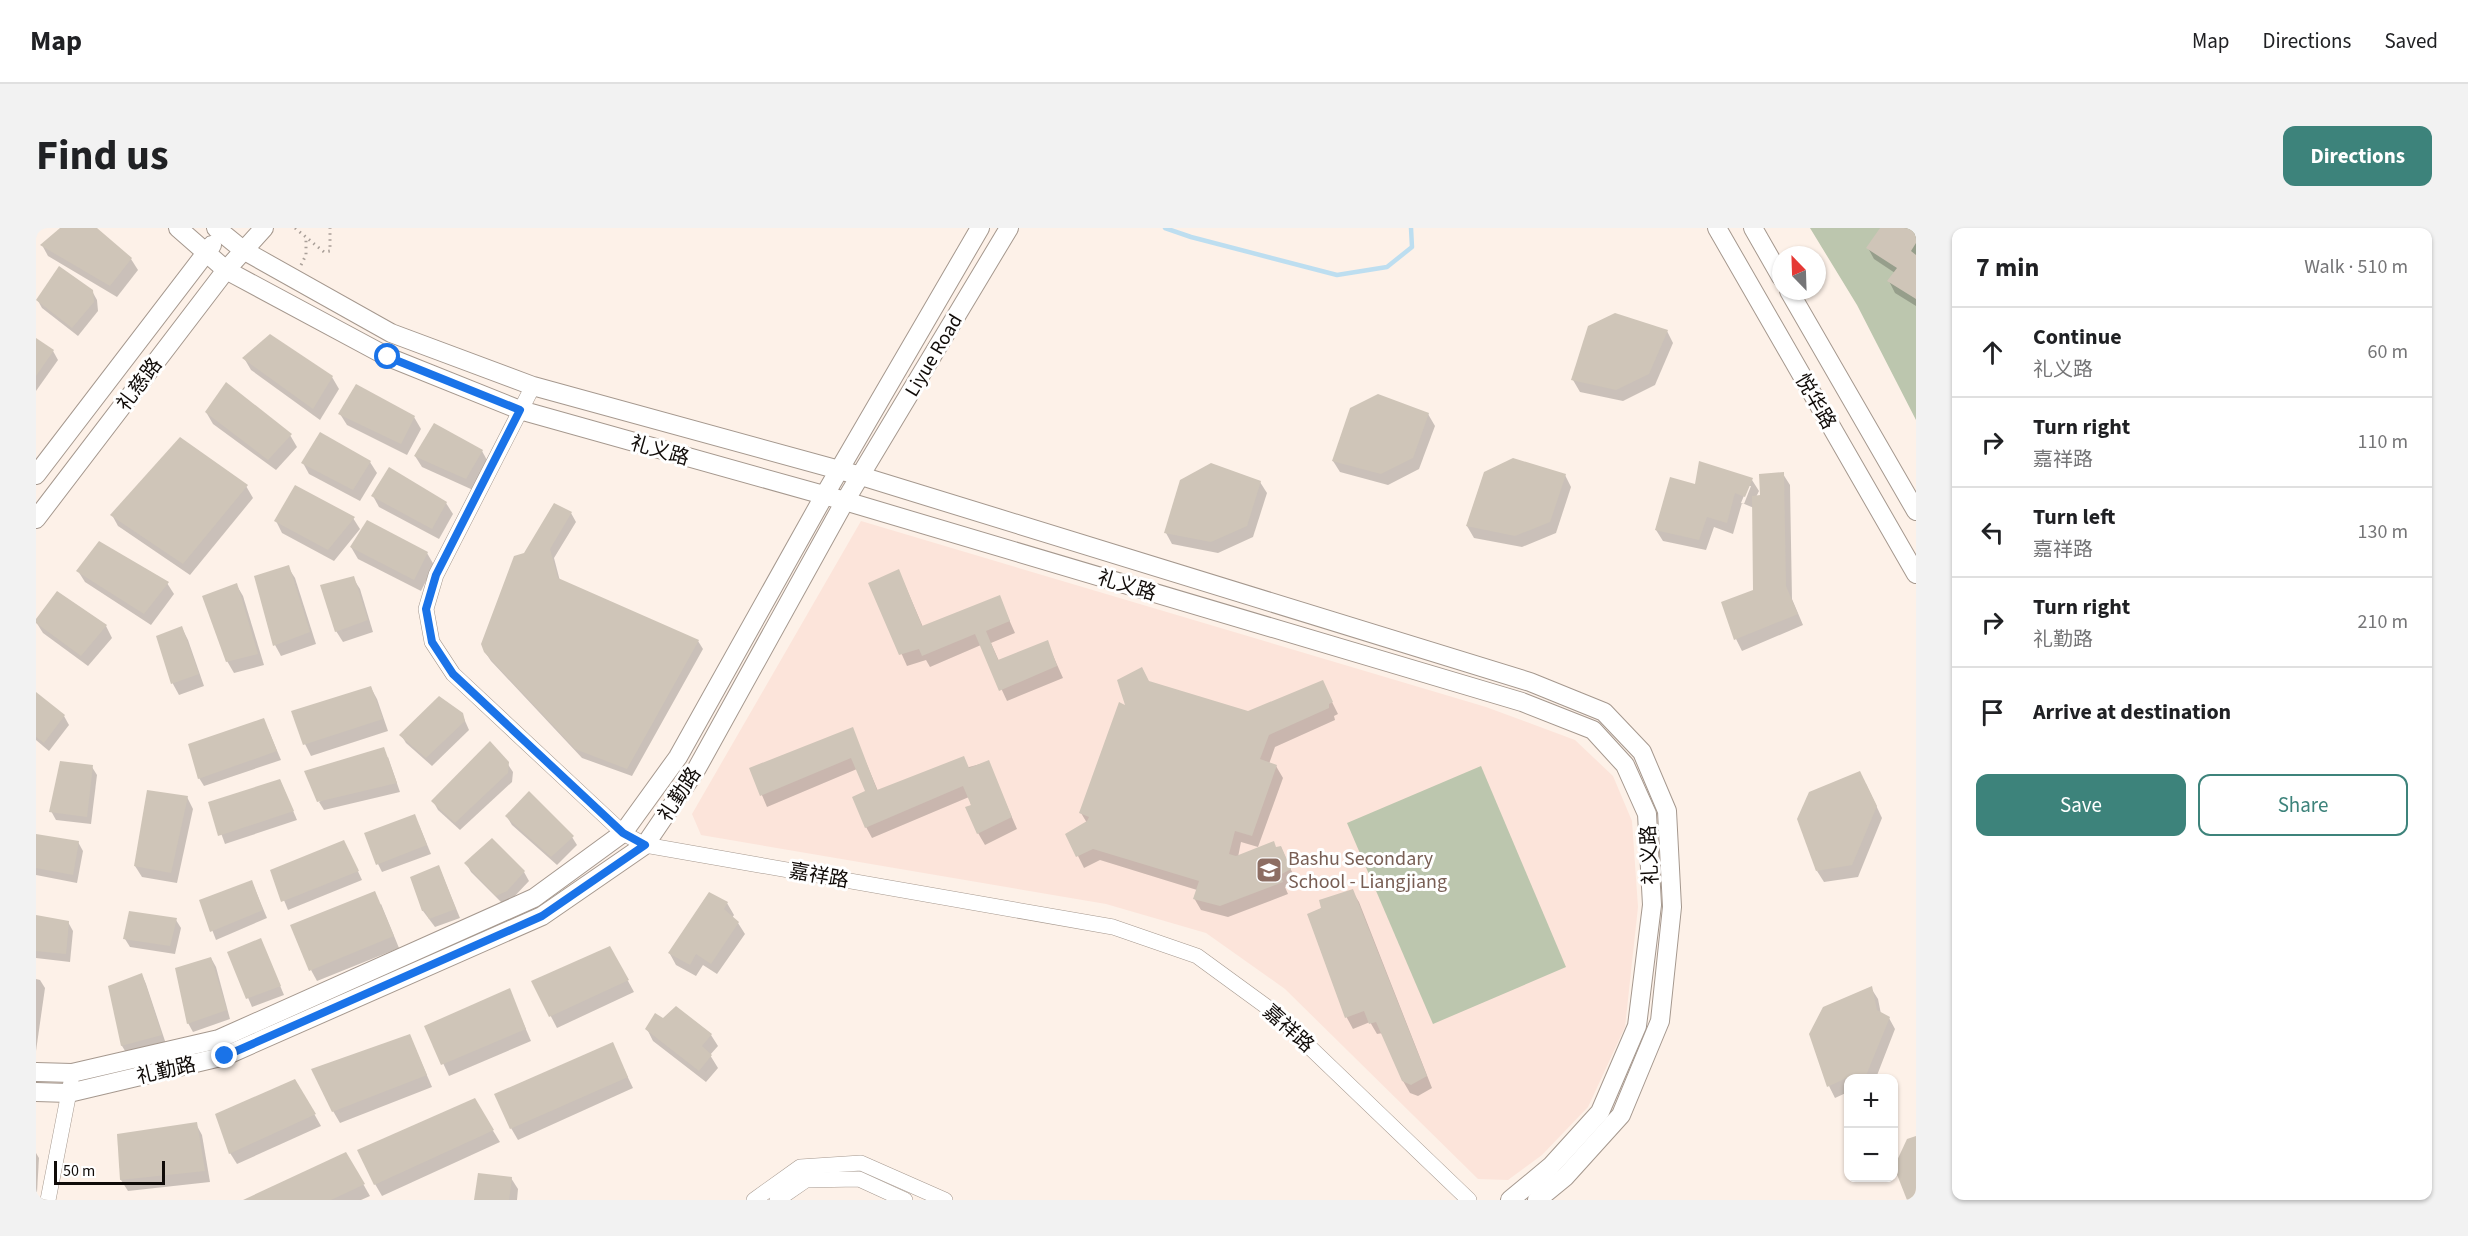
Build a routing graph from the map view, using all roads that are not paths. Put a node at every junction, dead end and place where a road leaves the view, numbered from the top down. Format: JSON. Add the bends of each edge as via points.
{"nodes":[{"id":1,"x":178,"y":228,"type":"edge"},
{"id":2,"x":264,"y":228,"type":"edge"},
{"id":3,"x":980,"y":228,"type":"edge"},
{"id":4,"x":1717,"y":228,"type":"edge"},
{"id":5,"x":1753,"y":228,"type":"edge"},
{"id":6,"x":221,"y":230,"type":"edge"},
{"id":7,"x":1007,"y":231,"type":"edge"},
{"id":8,"x":243,"y":250,"type":"junction"},
{"id":9,"x":206,"y":252,"type":"junction"},
{"id":10,"x":1772,"y":261,"type":"edge"},
{"id":11,"x":226,"y":270,"type":"junction"},
{"id":12,"x":1794,"y":300,"type":"edge"},
{"id":13,"x":533,"y":387,"type":"junction"},
{"id":14,"x":520,"y":410,"type":"junction"},
{"id":15,"x":839,"y":471,"type":"junction"},
{"id":16,"x":36,"y":475,"type":"edge"},
{"id":17,"x":861,"y":476,"type":"junction"},
{"id":18,"x":824,"y":496,"type":"junction"},
{"id":19,"x":845,"y":501,"type":"junction"},
{"id":20,"x":1916,"y":511,"type":"edge"},
{"id":21,"x":36,"y":519,"type":"edge"},
{"id":22,"x":1916,"y":574,"type":"edge"},
{"id":23,"x":623,"y":833,"type":"junction"},
{"id":24,"x":645,"y":845,"type":"junction"},
{"id":25,"x":36,"y":1072,"type":"edge"},
{"id":26,"x":72,"y":1073,"type":"junction"},
{"id":27,"x":36,"y":1092,"type":"edge"},
{"id":28,"x":69,"y":1093,"type":"junction"},
{"id":29,"x":48,"y":1200,"type":"edge"},
{"id":30,"x":754,"y":1200,"type":"edge"},
{"id":31,"x":777,"y":1200,"type":"edge"},
{"id":32,"x":905,"y":1200,"type":"edge"},
{"id":33,"x":945,"y":1200,"type":"edge"},
{"id":34,"x":1469,"y":1200,"type":"edge"},
{"id":35,"x":1510,"y":1200,"type":"edge"},
{"id":36,"x":1537,"y":1200,"type":"edge"}],
"edges":[{"from":1,"to":9,"type":"main road","name":"礼义路"},
{"from":2,"to":8,"type":"main road","name":"礼慈路"},
{"from":3,"to":15,"type":"main road","name":"Liyue Road"},
{"from":4,"to":22,"type":"main road","name":"悦华路"},
{"from":5,"to":10,"type":"main road"},
{"from":6,"to":8,"type":"main road","name":"礼义路"},
{"from":6,"to":9,"type":"main road","name":"礼慈路"},
{"from":7,"to":17,"type":"main road","name":"Liyue Road"},
{"from":8,"to":11,"type":"main road","name":"礼慈路"},
{"from":8,"to":13,"type":"main road","name":"礼义路","via":[[391,333]]},
{"from":9,"to":11,"type":"main road","name":"礼义路"},
{"from":9,"to":16,"type":"main road","name":"礼慈路"},
{"from":11,"to":14,"type":"main road","name":"礼义路","via":[[388,357]]},
{"from":11,"to":21,"type":"main road","name":"礼慈路"},
{"from":12,"to":20,"type":"main road","name":"悦华路"},
{"from":13,"to":14,"type":"street","name":"嘉祥路"},
{"from":13,"to":15,"type":"main road","name":"礼义路"},
{"from":14,"to":18,"type":"main road","name":"礼义路"},
{"from":14,"to":23,"type":"street","name":"嘉祥路","via":[[436,575],[426,609],[432,642],[453,674]]},
{"from":15,"to":17,"type":"main road","name":"礼义路"},
{"from":15,"to":18,"type":"main road","name":"礼勤路"},
{"from":17,"to":19,"type":"main road","name":"礼勤路"},
{"from":17,"to":36,"type":"main road","name":"礼义路","via":[[1530,682],[1604,712],[1642,752],[1667,810],[1672,906],[1660,1021],[1621,1115],[1565,1177]]},
{"from":18,"to":19,"type":"main road","name":"礼义路"},
{"from":18,"to":23,"type":"main road","name":"礼勤路","via":[[678,757]]},
{"from":19,"to":24,"type":"main road","name":"礼勤路","via":[[696,770]]},
{"from":19,"to":35,"type":"main road","name":"礼义路","via":[[1522,702],[1593,730],[1625,765],[1647,814],[1652,905],[1637,1026],[1600,1112],[1551,1166]]},
{"from":23,"to":24,"type":"street","name":"嘉祥路"},
{"from":23,"to":26,"type":"main road","name":"礼勤路","via":[[534,898],[219,1039]]},
{"from":24,"to":28,"type":"main road","name":"礼勤路","via":[[542,916],[225,1056]]},
{"from":24,"to":34,"type":"street","name":"嘉祥路","via":[[1113,927],[1197,956],[1271,1010]]},
{"from":25,"to":26,"type":"main road","name":"礼勤路"},
{"from":26,"to":28,"type":"street"},
{"from":27,"to":28,"type":"main road","name":"礼勤路"},
{"from":28,"to":29,"type":"street"},
{"from":30,"to":33,"type":"street","via":[[800,1167],[861,1163]]},
{"from":31,"to":32,"type":"street","via":[[806,1180],[859,1179]]}]}
